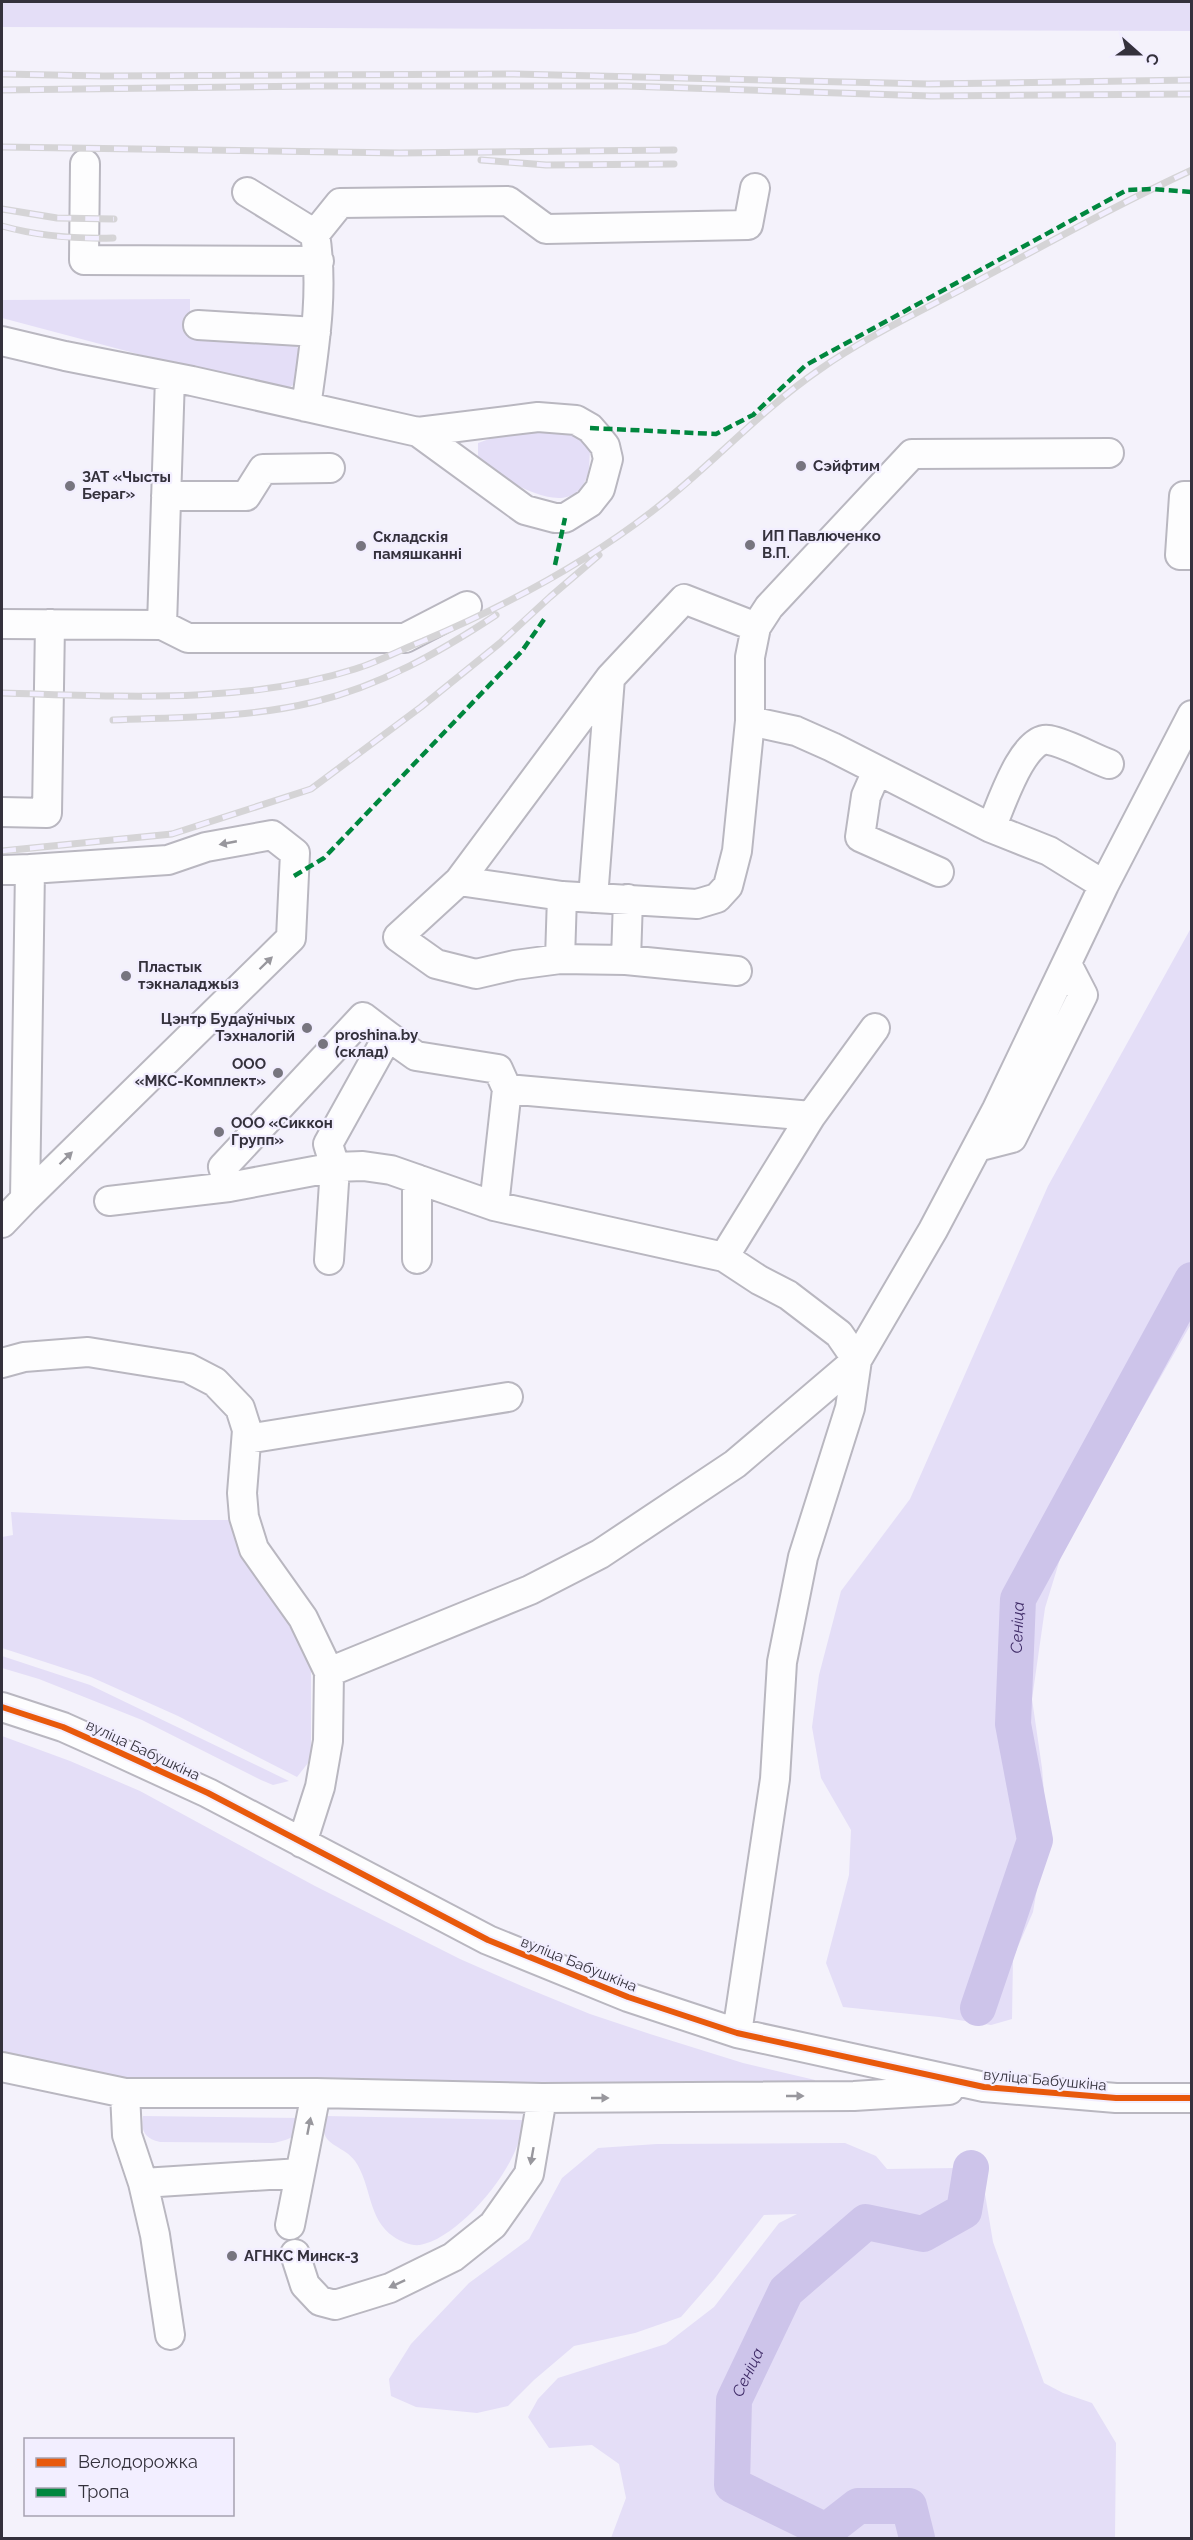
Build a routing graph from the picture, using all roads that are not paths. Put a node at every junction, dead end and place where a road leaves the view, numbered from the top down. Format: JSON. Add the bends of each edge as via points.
{"nodes":[{"id":1,"x":85,"y":164,"type":"dead end"},
{"id":2,"x":755,"y":188,"type":"dead end"},
{"id":3,"x":247,"y":192,"type":"dead end"},
{"id":4,"x":317,"y":247,"type":"junction"},
{"id":5,"x":198,"y":325,"type":"dead end"},
{"id":6,"x":316,"y":332,"type":"junction"},
{"id":7,"x":2,"y":341,"type":"edge"},
{"id":8,"x":170,"y":377,"type":"junction"},
{"id":9,"x":306,"y":407,"type":"junction"},
{"id":10,"x":418,"y":432,"type":"junction"},
{"id":11,"x":1109,"y":453,"type":"dead end"},
{"id":12,"x":330,"y":468,"type":"dead end"},
{"id":13,"x":166,"y":496,"type":"junction"},
{"id":14,"x":1191,"y":496,"type":"edge"},
{"id":15,"x":1191,"y":555,"type":"edge"},
{"id":16,"x":467,"y":606,"type":"dead end"},
{"id":17,"x":2,"y":624,"type":"edge"},
{"id":18,"x":50,"y":624,"type":"junction"},
{"id":19,"x":162,"y":625,"type":"junction"},
{"id":20,"x":756,"y":627,"type":"junction"},
{"id":21,"x":610,"y":678,"type":"junction"},
{"id":22,"x":1191,"y":715,"type":"edge"},
{"id":23,"x":750,"y":721,"type":"junction"},
{"id":24,"x":1109,"y":764,"type":"dead end"},
{"id":25,"x":878,"y":771,"type":"junction"},
{"id":26,"x":2,"y":812,"type":"edge"},
{"id":27,"x":992,"y":828,"type":"junction"},
{"id":28,"x":30,"y":869,"type":"junction"},
{"id":29,"x":2,"y":870,"type":"edge"},
{"id":30,"x":939,"y":872,"type":"dead end"},
{"id":31,"x":459,"y":881,"type":"junction"},
{"id":32,"x":1104,"y":885,"type":"junction"},
{"id":33,"x":562,"y":896,"type":"junction"},
{"id":34,"x":593,"y":898,"type":"junction"},
{"id":35,"x":628,"y":899,"type":"junction"},
{"id":36,"x":560,"y":959,"type":"junction"},
{"id":37,"x":626,"y":960,"type":"junction"},
{"id":38,"x":737,"y":971,"type":"dead end"},
{"id":39,"x":875,"y":1028,"type":"dead end"},
{"id":40,"x":388,"y":1036,"type":"junction"},
{"id":41,"x":507,"y":1089,"type":"junction"},
{"id":42,"x":811,"y":1116,"type":"junction"},
{"id":43,"x":335,"y":1167,"type":"junction"},
{"id":44,"x":417,"y":1179,"type":"junction"},
{"id":45,"x":229,"y":1187,"type":"junction"},
{"id":46,"x":25,"y":1199,"type":"junction"},
{"id":47,"x":109,"y":1201,"type":"dead end"},
{"id":48,"x":494,"y":1206,"type":"junction"},
{"id":49,"x":2,"y":1223,"type":"edge"},
{"id":50,"x":724,"y":1257,"type":"junction"},
{"id":51,"x":417,"y":1259,"type":"dead end"},
{"id":52,"x":330,"y":1260,"type":"dead end"},
{"id":53,"x":857,"y":1360,"type":"junction"},
{"id":54,"x":2,"y":1363,"type":"edge"},
{"id":55,"x":508,"y":1397,"type":"dead end"},
{"id":56,"x":246,"y":1439,"type":"junction"},
{"id":57,"x":329,"y":1672,"type":"junction"},
{"id":58,"x":2,"y":1707,"type":"edge"},
{"id":59,"x":302,"y":1843,"type":"junction"},
{"id":60,"x":736,"y":2033,"type":"junction"},
{"id":61,"x":2,"y":2067,"type":"edge"},
{"id":62,"x":984,"y":2087,"type":"junction"},
{"id":63,"x":125,"y":2093,"type":"junction"},
{"id":64,"x":316,"y":2093,"type":"junction"},
{"id":65,"x":542,"y":2098,"type":"junction"},
{"id":66,"x":1191,"y":2098,"type":"edge"},
{"id":67,"x":300,"y":2173,"type":"junction"},
{"id":68,"x":143,"y":2183,"type":"junction"},
{"id":69,"x":290,"y":2225,"type":"dead end"},
{"id":70,"x":295,"y":2254,"type":"dead end"},
{"id":71,"x":170,"y":2335,"type":"dead end"}],
"edges":[{"from":1,"to":4,"type":"street","via":[[84,260]]},
{"from":2,"to":4,"type":"street","via":[[748,225],[546,229],[508,201],[340,202]]},
{"from":3,"to":4,"type":"street"},
{"from":4,"to":6,"type":"street","via":[[320,298]]},
{"from":5,"to":6,"type":"street"},
{"from":6,"to":9,"type":"street"},
{"from":7,"to":8,"type":"street"},
{"from":8,"to":9,"type":"street"},
{"from":8,"to":13,"type":"street"},
{"from":9,"to":10,"type":"street"},
{"from":10,"to":10,"type":"street","via":[[538,417],[576,420],[597,436],[608,459],[600,489],[590,503],[565,518],[555,518],[525,510]]},
{"from":11,"to":20,"type":"street","via":[[912,454],[769,607]]},
{"from":12,"to":13,"type":"street","via":[[263,469],[246,496]]},
{"from":13,"to":19,"type":"street"},
{"from":14,"to":15,"type":"street","via":[[1184,496],[1180,555]]},
{"from":16,"to":19,"type":"street","via":[[405,638],[188,638]]},
{"from":17,"to":18,"type":"street"},
{"from":18,"to":19,"type":"street"},
{"from":18,"to":26,"type":"street","via":[[47,813]]},
{"from":20,"to":21,"type":"street","via":[[684,598]]},
{"from":20,"to":23,"type":"street","via":[[750,657]]},
{"from":21,"to":31,"type":"street"},
{"from":21,"to":34,"type":"street"},
{"from":22,"to":32,"type":"street"},
{"from":23,"to":25,"type":"street","via":[[796,731]]},
{"from":23,"to":35,"type":"street","via":[[737,851],[728,886],[717,898],[697,904]]},
{"from":24,"to":27,"type":"street","via":[[1047,739],[1036,743],[1020,761]]},
{"from":25,"to":27,"type":"street"},
{"from":25,"to":30,"type":"street","via":[[866,796],[860,837]]},
{"from":27,"to":32,"type":"street","via":[[1049,851]]},
{"from":28,"to":29,"type":"street"},
{"from":28,"to":46,"type":"street"},
{"from":46,"to":28,"type":"street","one_way":true,"via":[[291,938],[295,853],[272,835],[168,860]]},
{"from":31,"to":33,"type":"street"},
{"from":31,"to":36,"type":"street","via":[[398,937],[436,964],[476,974]]},
{"from":32,"to":53,"type":"street","via":[[977,1147]]},
{"from":33,"to":34,"type":"street"},
{"from":33,"to":36,"type":"street"},
{"from":34,"to":35,"type":"street"},
{"from":35,"to":37,"type":"street"},
{"from":36,"to":37,"type":"street"},
{"from":37,"to":38,"type":"street"},
{"from":39,"to":42,"type":"street"},
{"from":40,"to":41,"type":"street","via":[[416,1056],[498,1069]]},
{"from":40,"to":43,"type":"street","via":[[328,1144]]},
{"from":40,"to":45,"type":"street","via":[[363,1017],[223,1167]]},
{"from":41,"to":42,"type":"street"},
{"from":41,"to":48,"type":"street"},
{"from":42,"to":50,"type":"street"},
{"from":43,"to":44,"type":"street","via":[[363,1166]]},
{"from":43,"to":45,"type":"street"},
{"from":43,"to":52,"type":"street"},
{"from":44,"to":48,"type":"street"},
{"from":44,"to":51,"type":"street"},
{"from":45,"to":47,"type":"street"},
{"from":46,"to":49,"type":"street"},
{"from":48,"to":50,"type":"street"},
{"from":50,"to":53,"type":"street","via":[[788,1295],[839,1334]]},
{"from":53,"to":57,"type":"street","via":[[735,1464],[600,1554],[530,1590]]},
{"from":53,"to":60,"type":"street","via":[[850,1407],[802,1557],[782,1662],[775,1779]]},
{"from":54,"to":56,"type":"street","via":[[24,1357],[88,1352],[188,1368],[215,1382],[240,1408]]},
{"from":55,"to":56,"type":"street"},
{"from":56,"to":57,"type":"street","via":[[242,1493],[244,1517],[254,1549],[303,1618]]},
{"from":57,"to":59,"type":"street","via":[[328,1741],[320,1787]]},
{"from":58,"to":59,"type":"street","name":"вуліца Бабушкіна","via":[[110,1748],[208,1793]]},
{"from":59,"to":60,"type":"street","name":"вуліца Бабушкіна","via":[[488,1940],[628,1997]]},
{"from":60,"to":62,"type":"street","name":"вуліца Бабушкіна"},
{"from":61,"to":63,"type":"street"},
{"from":65,"to":62,"type":"street","one_way":true,"via":[[854,2096]]},
{"from":62,"to":66,"type":"street","name":"вуліца Бабушкіна","via":[[1116,2098]]},
{"from":63,"to":64,"type":"street"},
{"from":63,"to":68,"type":"street","via":[[128,2135]]},
{"from":64,"to":65,"type":"street"},
{"from":67,"to":64,"type":"street","one_way":true},
{"from":65,"to":70,"type":"street","one_way":true,"via":[[530,2174],[493,2226],[453,2257],[390,2288],[335,2305],[320,2301],[305,2285]]},
{"from":67,"to":68,"type":"street"},
{"from":67,"to":69,"type":"street"},
{"from":68,"to":71,"type":"street"}]}
